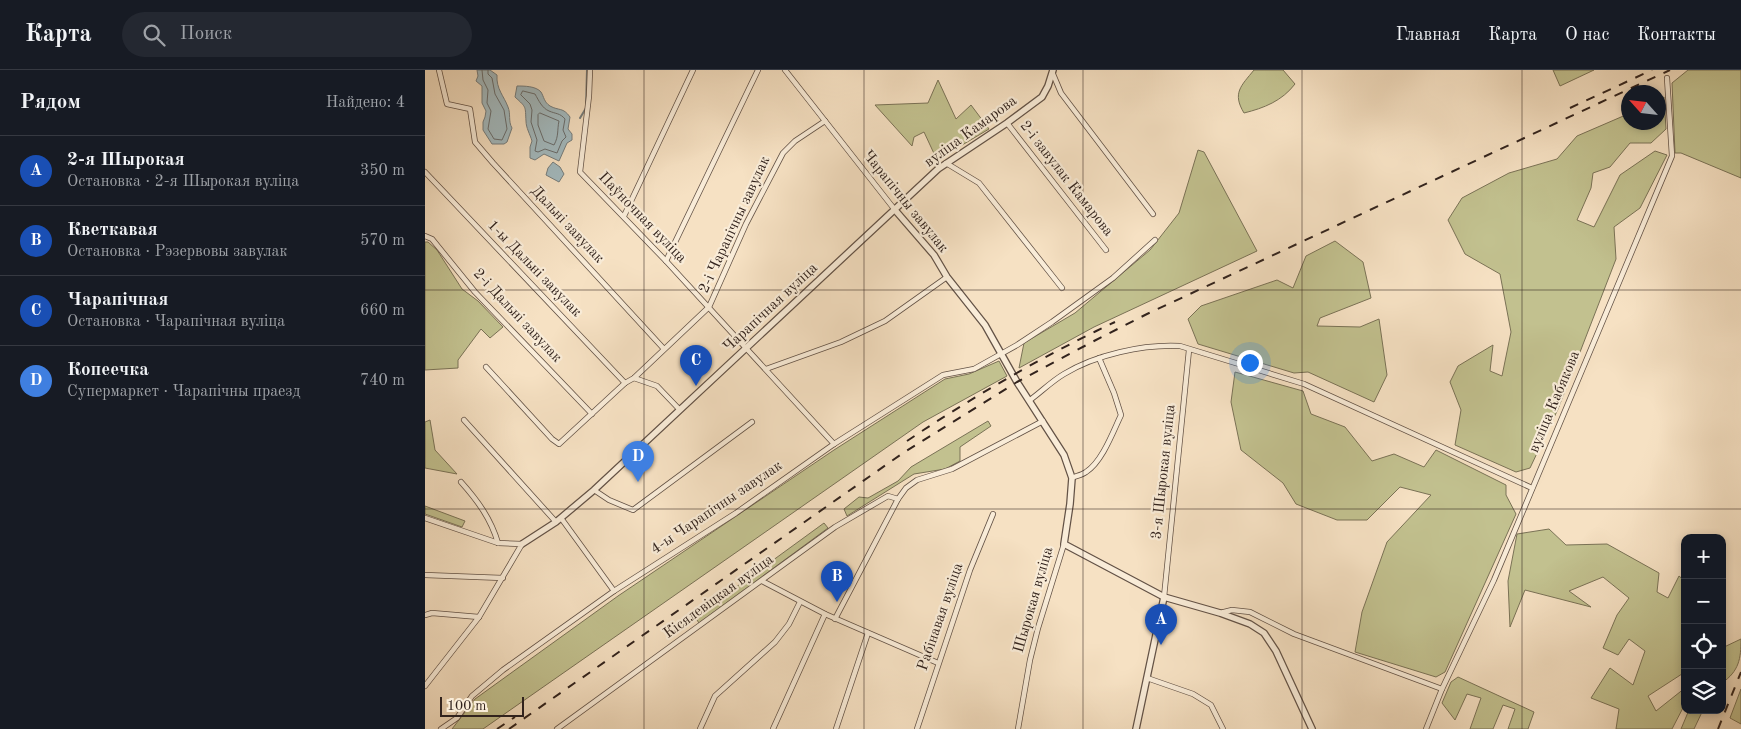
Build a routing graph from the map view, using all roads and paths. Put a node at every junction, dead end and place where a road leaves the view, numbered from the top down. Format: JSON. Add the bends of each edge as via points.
{"nodes":[{"id":1,"x":439,"y":70,"type":"edge"},
{"id":2,"x":589,"y":70,"type":"edge"},
{"id":3,"x":693,"y":70,"type":"edge"},
{"id":4,"x":758,"y":70,"type":"edge"},
{"id":5,"x":785,"y":70,"type":"edge"},
{"id":6,"x":1053,"y":72,"type":"edge"},
{"id":7,"x":1667,"y":78,"type":"dead end"},
{"id":8,"x":825,"y":121,"type":"junction"},
{"id":9,"x":1007,"y":123,"type":"junction"},
{"id":10,"x":946,"y":163,"type":"junction"},
{"id":11,"x":425,"y":172,"type":"edge"},
{"id":12,"x":895,"y":210,"type":"junction"},
{"id":13,"x":1153,"y":214,"type":"dead end"},
{"id":14,"x":624,"y":216,"type":"junction"},
{"id":15,"x":425,"y":236,"type":"edge"},
{"id":16,"x":1155,"y":240,"type":"dead end"},
{"id":17,"x":1106,"y":250,"type":"dead end"},
{"id":18,"x":666,"y":261,"type":"junction"},
{"id":19,"x":947,"y":277,"type":"junction"},
{"id":20,"x":1062,"y":288,"type":"dead end"},
{"id":21,"x":709,"y":308,"type":"junction"},
{"id":22,"x":747,"y":348,"type":"junction"},
{"id":23,"x":664,"y":349,"type":"junction"},
{"id":24,"x":1189,"y":350,"type":"junction"},
{"id":25,"x":1002,"y":353,"type":"junction"},
{"id":26,"x":1099,"y":358,"type":"junction"},
{"id":27,"x":486,"y":367,"type":"dead end"},
{"id":28,"x":766,"y":369,"type":"junction"},
{"id":29,"x":634,"y":378,"type":"junction"},
{"id":30,"x":625,"y":383,"type":"junction"},
{"id":31,"x":1029,"y":400,"type":"junction"},
{"id":32,"x":679,"y":409,"type":"junction"},
{"id":33,"x":592,"y":414,"type":"junction"},
{"id":34,"x":464,"y":420,"type":"dead end"},
{"id":35,"x":1043,"y":421,"type":"junction"},
{"id":36,"x":752,"y":422,"type":"dead end"},
{"id":37,"x":834,"y":444,"type":"junction"},
{"id":38,"x":1072,"y":478,"type":"junction"},
{"id":39,"x":461,"y":482,"type":"dead end"},
{"id":40,"x":1532,"y":488,"type":"junction"},
{"id":41,"x":594,"y":490,"type":"junction"},
{"id":42,"x":898,"y":499,"type":"junction"},
{"id":43,"x":993,"y":514,"type":"dead end"},
{"id":44,"x":425,"y":518,"type":"edge"},
{"id":45,"x":558,"y":520,"type":"junction"},
{"id":46,"x":498,"y":544,"type":"junction"},
{"id":47,"x":522,"y":544,"type":"junction"},
{"id":48,"x":1064,"y":544,"type":"junction"},
{"id":49,"x":425,"y":575,"type":"edge"},
{"id":50,"x":503,"y":578,"type":"junction"},
{"id":51,"x":762,"y":581,"type":"junction"},
{"id":52,"x":614,"y":591,"type":"junction"},
{"id":53,"x":1164,"y":597,"type":"junction"},
{"id":54,"x":800,"y":602,"type":"junction"},
{"id":55,"x":1220,"y":613,"type":"junction"},
{"id":56,"x":825,"y":614,"type":"junction"},
{"id":57,"x":425,"y":615,"type":"edge"},
{"id":58,"x":479,"y":617,"type":"junction"},
{"id":59,"x":835,"y":619,"type":"junction"},
{"id":60,"x":868,"y":633,"type":"junction"},
{"id":61,"x":938,"y":662,"type":"junction"},
{"id":62,"x":1147,"y":678,"type":"junction"},
{"id":63,"x":425,"y":686,"type":"edge"},
{"id":64,"x":1442,"y":689,"type":"junction"},
{"id":65,"x":441,"y":729,"type":"edge"},
{"id":66,"x":557,"y":729,"type":"edge"},
{"id":67,"x":700,"y":729,"type":"edge"},
{"id":68,"x":773,"y":729,"type":"edge"},
{"id":69,"x":836,"y":729,"type":"edge"},
{"id":70,"x":917,"y":729,"type":"edge"},
{"id":71,"x":1018,"y":729,"type":"edge"},
{"id":72,"x":1135,"y":729,"type":"edge"},
{"id":73,"x":1223,"y":729,"type":"edge"},
{"id":74,"x":1312,"y":729,"type":"edge"},
{"id":75,"x":1426,"y":729,"type":"edge"}],
"edges":[{"from":1,"to":23,"type":"street","name":"Дальні завулак","via":[[447,104],[470,109],[475,142]]},
{"from":2,"to":14,"type":"street","name":"Паўночная вуліца","via":[[580,172]]},
{"from":3,"to":14,"type":"street"},
{"from":4,"to":18,"type":"street"},
{"from":5,"to":8,"type":"street","name":"Чарапічны завулак"},
{"from":6,"to":9,"type":"street","name":"вуліца Камарова","via":[[1042,97]]},
{"from":6,"to":13,"type":"street","via":[[1061,93]]},
{"from":7,"to":40,"type":"street","name":"вуліца Кабякова","via":[[1672,156]]},
{"from":8,"to":12,"type":"street","name":"Чарапічны завулак"},
{"from":8,"to":21,"type":"street","name":"2-і Чарапічны завулак","via":[[783,153],[746,224]]},
{"from":9,"to":10,"type":"street","name":"вуліца Камарова"},
{"from":9,"to":17,"type":"street","name":"2-і завулак Камарова"},
{"from":10,"to":12,"type":"street","name":"вуліца Камарова"},
{"from":10,"to":20,"type":"street","via":[[979,183]]},
{"from":11,"to":30,"type":"street","name":"1-ы Дальні завулак"},
{"from":12,"to":19,"type":"street","name":"Чарапічны завулак","via":[[934,255]]},
{"from":12,"to":22,"type":"street","name":"Чарапічная вуліца"},
{"from":14,"to":18,"type":"street","name":"Паўночная вуліца"},
{"from":15,"to":33,"type":"street","name":"2-і Дальні завулак","via":[[432,239],[475,292]]},
{"from":16,"to":25,"type":"street","name":"4-ы Чарапічны завулак","via":[[1088,298]]},
{"from":18,"to":21,"type":"street","name":"Паўночная вуліца"},
{"from":19,"to":25,"type":"street","name":"Чарапічны завулак","via":[[985,325]]},
{"from":19,"to":28,"type":"street","via":[[885,321],[841,342]]},
{"from":21,"to":22,"type":"street","name":"Паўночная вуліца"},
{"from":21,"to":23,"type":"street","name":"2-і Чарапічны завулак"},
{"from":22,"to":28,"type":"street"},
{"from":22,"to":32,"type":"street","name":"Чарапічная вуліца"},
{"from":23,"to":29,"type":"street","name":"2-і Чарапічны завулак"},
{"from":24,"to":26,"type":"street","via":[[1167,346]]},
{"from":24,"to":40,"type":"street","via":[[1304,384]]},
{"from":24,"to":53,"type":"street","name":"3-я Шырокая вуліца"},
{"from":25,"to":31,"type":"street","name":"Шырокая вуліца"},
{"from":25,"to":37,"type":"street","name":"4-ы Чарапічны завулак","via":[[974,369],[943,375]]},
{"from":26,"to":31,"type":"street","via":[[1064,374]]},
{"from":26,"to":38,"type":"street","via":[[1121,415],[1093,467]]},
{"from":27,"to":33,"type":"street","name":"2-і Чарапічны завулак","via":[[559,444]]},
{"from":28,"to":37,"type":"street"},
{"from":29,"to":30,"type":"street","name":"2-і Чарапічны завулак"},
{"from":29,"to":32,"type":"street","via":[[657,386]]},
{"from":30,"to":33,"type":"street","name":"2-і Чарапічны завулак"},
{"from":31,"to":35,"type":"street","name":"Шырокая вуліца"},
{"from":32,"to":41,"type":"street","name":"Чарапічная вуліца"},
{"from":34,"to":45,"type":"street"},
{"from":35,"to":38,"type":"street","name":"Шырокая вуліца","via":[[1064,455]]},
{"from":35,"to":42,"type":"street","via":[[952,469],[917,480]]},
{"from":36,"to":41,"type":"street","via":[[633,510]]},
{"from":37,"to":52,"type":"street","name":"4-ы Чарапічны завулак","via":[[743,508]]},
{"from":38,"to":48,"type":"street","name":"Шырокая вуліца"},
{"from":39,"to":46,"type":"street","via":[[476,498],[493,526]]},
{"from":40,"to":64,"type":"street","name":"вуліца Кабякова","via":[[1494,580]]},
{"from":41,"to":45,"type":"street","name":"Чарапічная вуліца"},
{"from":42,"to":51,"type":"street","name":"Кісялевіцкая вуліца","via":[[888,496],[842,523]]},
{"from":42,"to":59,"type":"street"},
{"from":43,"to":61,"type":"street","name":"Рабінавая вуліца"},
{"from":44,"to":46,"type":"street"},
{"from":45,"to":47,"type":"street","name":"Чарапічная вуліца"},
{"from":45,"to":52,"type":"street"},
{"from":46,"to":47,"type":"street"},
{"from":47,"to":50,"type":"street","name":"Чарапічная вуліца"},
{"from":48,"to":53,"type":"street"},
{"from":48,"to":71,"type":"street","name":"Шырокая вуліца","via":[[1037,628]]},
{"from":49,"to":50,"type":"street"},
{"from":50,"to":58,"type":"street","name":"Чарапічная вуліца"},
{"from":51,"to":54,"type":"street"},
{"from":51,"to":66,"type":"street","name":"Кісялевіцкая вуліца"},
{"from":52,"to":65,"type":"street","name":"4-ы Чарапічны завулак","via":[[503,670],[472,696],[457,718]]},
{"from":53,"to":55,"type":"street"},
{"from":53,"to":62,"type":"street"},
{"from":54,"to":56,"type":"street"},
{"from":54,"to":67,"type":"street","via":[[775,642],[715,696]]},
{"from":55,"to":64,"type":"street","via":[[1232,610],[1249,612],[1294,634]]},
{"from":55,"to":74,"type":"street","via":[[1250,624],[1269,639]]},
{"from":56,"to":59,"type":"street"},
{"from":56,"to":68,"type":"street"},
{"from":57,"to":58,"type":"street"},
{"from":58,"to":63,"type":"street","name":"Чарапічная вуліца"},
{"from":59,"to":60,"type":"street"},
{"from":60,"to":61,"type":"street"},
{"from":60,"to":69,"type":"street"},
{"from":61,"to":70,"type":"street","name":"Рабінавая вуліца"},
{"from":62,"to":72,"type":"street"},
{"from":62,"to":73,"type":"street","via":[[1193,694],[1211,705]]},
{"from":64,"to":75,"type":"street","name":"вуліца Кабякова"}]}
